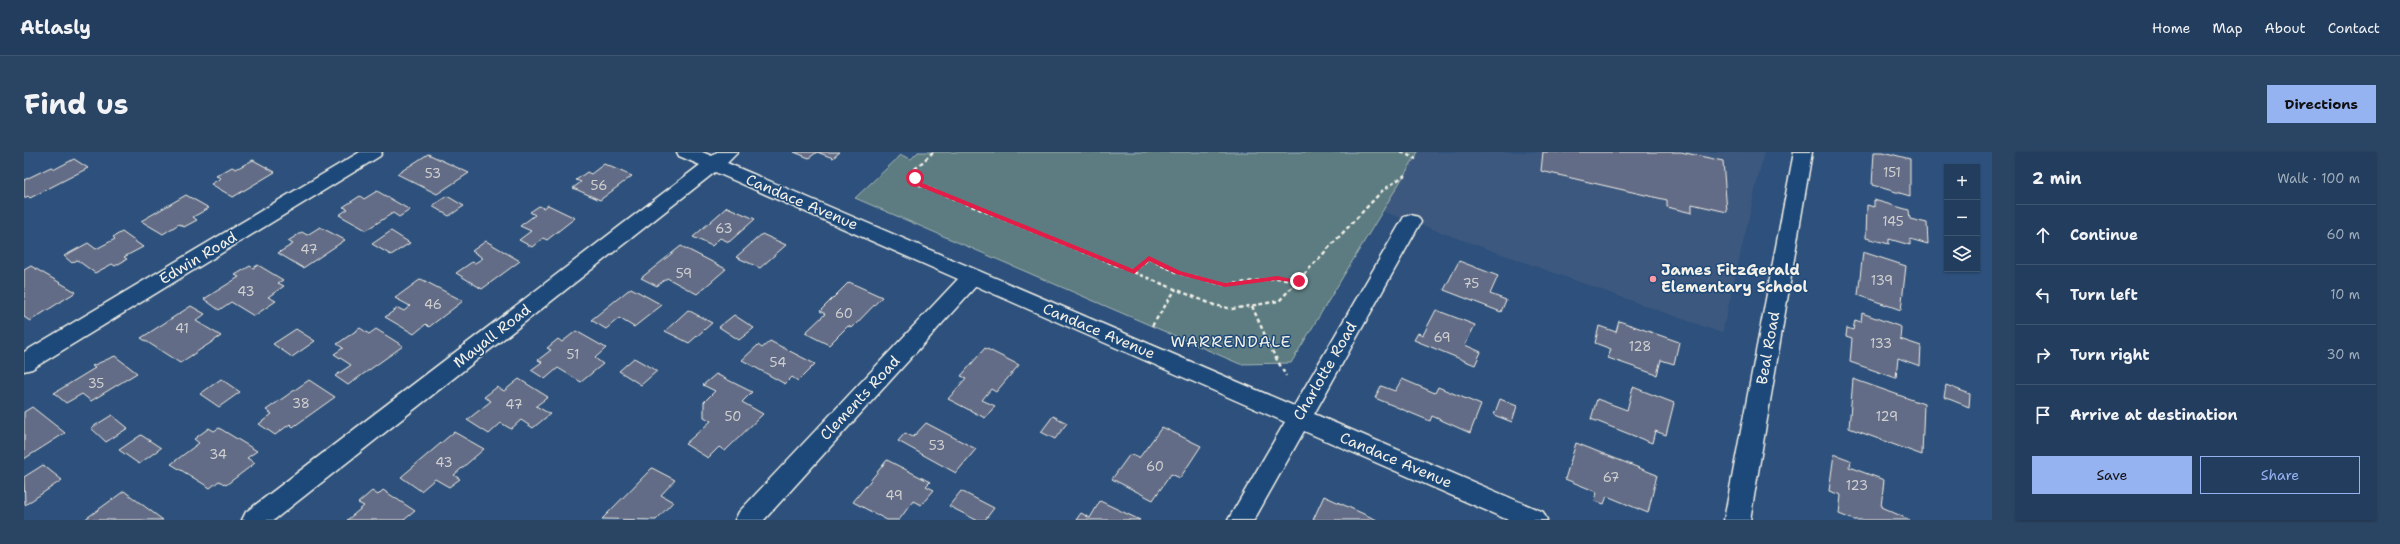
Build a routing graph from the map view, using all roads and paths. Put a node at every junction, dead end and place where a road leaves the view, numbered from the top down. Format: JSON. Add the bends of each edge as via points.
{"nodes":[{"id":1,"x":373,"y":152,"type":"edge"},
{"id":2,"x":686,"y":152,"type":"edge"},
{"id":3,"x":934,"y":152,"type":"edge"},
{"id":4,"x":1401,"y":152,"type":"edge"},
{"id":5,"x":1803,"y":152,"type":"edge"},
{"id":6,"x":721,"y":158,"type":"edge"},
{"id":7,"x":1416,"y":159,"type":"dead end"},
{"id":8,"x":1405,"y":175,"type":"dead end"},
{"id":9,"x":1411,"y":222,"type":"dead end"},
{"id":10,"x":1134,"y":272,"type":"junction"},
{"id":11,"x":973,"y":276,"type":"junction"},
{"id":12,"x":1299,"y":281,"type":"junction"},
{"id":13,"x":1176,"y":289,"type":"junction"},
{"id":14,"x":1252,"y":306,"type":"junction"},
{"id":15,"x":1150,"y":328,"type":"dead end"},
{"id":16,"x":24,"y":363,"type":"edge"},
{"id":17,"x":1286,"y":376,"type":"dead end"},
{"id":18,"x":1298,"y":418,"type":"junction"},
{"id":19,"x":255,"y":520,"type":"edge"},
{"id":20,"x":748,"y":520,"type":"edge"},
{"id":21,"x":1242,"y":520,"type":"edge"},
{"id":22,"x":1534,"y":520,"type":"edge"},
{"id":23,"x":1737,"y":520,"type":"edge"}],
"edges":[{"from":1,"to":16,"type":"street","name":"Edwin Road"},
{"from":2,"to":6,"type":"street","name":"Candace Avenue"},
{"from":3,"to":10,"type":"path","via":[[916,169],[915,178],[920,185]]},
{"from":4,"to":7,"type":"path"},
{"from":5,"to":23,"type":"street","name":"Beal Road"},
{"from":6,"to":11,"type":"street","name":"Candace Avenue"},
{"from":6,"to":19,"type":"street","name":"Mayall Road"},
{"from":8,"to":12,"type":"path","via":[[1382,191]]},
{"from":9,"to":18,"type":"street","name":"Charlotte Road"},
{"from":10,"to":12,"type":"path","via":[[1149,258],[1178,273],[1225,285],[1277,278]]},
{"from":10,"to":13,"type":"path"},
{"from":11,"to":18,"type":"street","name":"Candace Avenue"},
{"from":11,"to":20,"type":"street","name":"Clements Road"},
{"from":12,"to":14,"type":"path","via":[[1279,301]]},
{"from":13,"to":14,"type":"path","via":[[1214,305],[1232,309]]},
{"from":13,"to":15,"type":"path"},
{"from":14,"to":17,"type":"path"},
{"from":18,"to":21,"type":"street","name":"Charlotte Road"},
{"from":18,"to":22,"type":"street","name":"Candace Avenue"}]}
